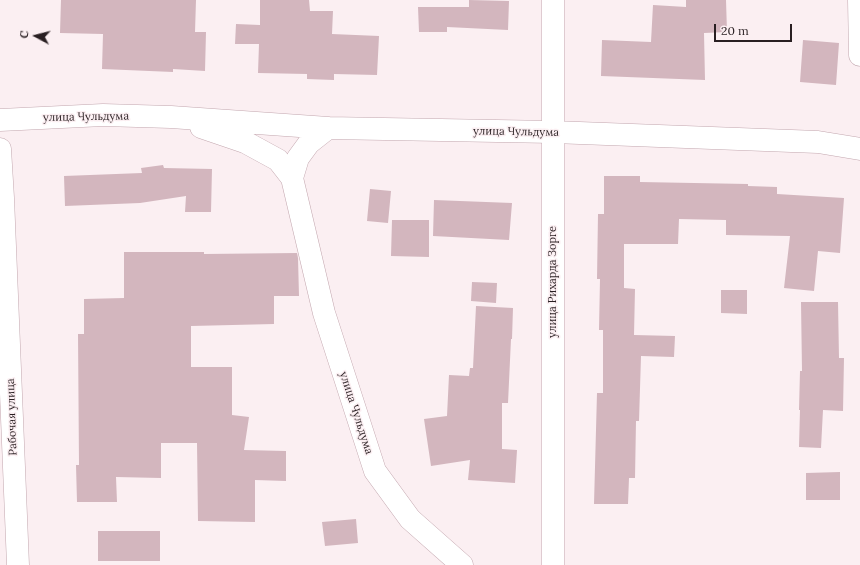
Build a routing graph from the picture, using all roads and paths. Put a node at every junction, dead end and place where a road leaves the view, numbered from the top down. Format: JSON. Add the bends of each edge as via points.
{"nodes":[{"id":1,"x":553,"y":0,"type":"edge"},
{"id":2,"x":859,"y":0,"type":"edge"},
{"id":3,"x":860,"y":55,"type":"edge"},
{"id":4,"x":171,"y":117,"type":"junction"},
{"id":5,"x":0,"y":120,"type":"edge"},
{"id":6,"x":328,"y":128,"type":"junction"},
{"id":7,"x":553,"y":132,"type":"junction"},
{"id":8,"x":0,"y":149,"type":"edge"},
{"id":9,"x":860,"y":149,"type":"edge"},
{"id":10,"x":292,"y":178,"type":"junction"},
{"id":11,"x":18,"y":565,"type":"edge"},
{"id":12,"x":462,"y":565,"type":"edge"},
{"id":13,"x":553,"y":565,"type":"edge"}],
"edges":[{"from":1,"to":7,"type":"main road","name":"улица Рихарда Зорге"},
{"from":2,"to":3,"type":"main road"},
{"from":4,"to":5,"type":"main road","name":"улица Чульдума","via":[[103,115]]},
{"from":4,"to":6,"type":"main road","name":"улица Чульдума"},
{"from":4,"to":10,"type":"main road","name":"улица Чульдума","via":[[245,142],[278,160]]},
{"from":6,"to":7,"type":"main road","name":"улица Чульдума"},
{"from":6,"to":10,"type":"main road","via":[[309,143],[298,158]]},
{"from":7,"to":9,"type":"main road","name":"улица Чульдума","via":[[818,142]]},
{"from":7,"to":13,"type":"main road","name":"улица Рихарда Зорге"},
{"from":8,"to":11,"type":"main road","name":"Рабочая улица"},
{"from":10,"to":12,"type":"main road","name":"улица Чульдума","via":[[324,313],[375,471],[410,519]]}]}
